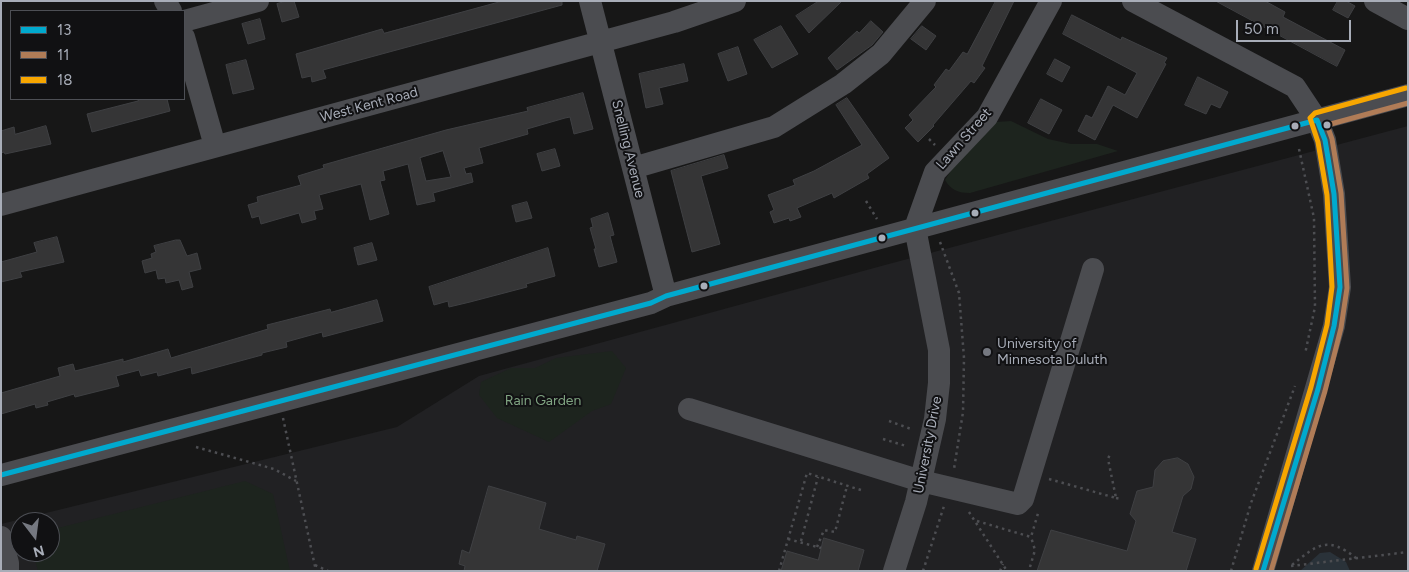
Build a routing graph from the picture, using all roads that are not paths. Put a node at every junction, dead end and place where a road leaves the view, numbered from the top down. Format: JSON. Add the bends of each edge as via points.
{"nodes":[{"id":1,"x":258,"y":1,"type":"edge"},
{"id":2,"x":590,"y":1,"type":"edge"},
{"id":3,"x":735,"y":1,"type":"edge"},
{"id":4,"x":925,"y":1,"type":"edge"},
{"id":5,"x":1050,"y":1,"type":"edge"},
{"id":6,"x":1133,"y":1,"type":"edge"},
{"id":7,"x":1375,"y":1,"type":"edge"},
{"id":8,"x":1408,"y":19,"type":"edge"},
{"id":9,"x":185,"y":21,"type":"edge"},
{"id":10,"x":185,"y":40,"type":"edge"},
{"id":11,"x":600,"y":42,"type":"junction"},
{"id":12,"x":1408,"y":96,"type":"edge"},
{"id":13,"x":1317,"y":120,"type":"junction"},
{"id":14,"x":215,"y":146,"type":"junction"},
{"id":15,"x":633,"y":168,"type":"junction"},
{"id":16,"x":1,"y":204,"type":"edge"},
{"id":17,"x":915,"y":228,"type":"junction"},
{"id":18,"x":1093,"y":268,"type":"dead end"},
{"id":19,"x":666,"y":296,"type":"junction"},
{"id":20,"x":689,"y":410,"type":"dead end"},
{"id":21,"x":1,"y":475,"type":"edge"},
{"id":22,"x":921,"y":481,"type":"junction"},
{"id":23,"x":1,"y":537,"type":"edge"},
{"id":24,"x":8,"y":571,"type":"edge"},
{"id":25,"x":894,"y":571,"type":"edge"},
{"id":26,"x":1263,"y":571,"type":"edge"}],
"edges":[{"from":1,"to":9,"type":"street"},
{"from":2,"to":11,"type":"street","name":"Snelling Avenue"},
{"from":3,"to":11,"type":"street","name":"West Kent Road"},
{"from":4,"to":15,"type":"street","via":[[881,54],[843,84],[774,127]]},
{"from":5,"to":17,"type":"street","name":"Lawn Street","via":[[987,117],[935,172]]},
{"from":6,"to":13,"type":"street","via":[[1295,87]]},
{"from":7,"to":8,"type":"street"},
{"from":10,"to":14,"type":"street"},
{"from":11,"to":14,"type":"street","name":"West Kent Road"},
{"from":11,"to":15,"type":"street","name":"Snelling Avenue"},
{"from":12,"to":13,"type":"street"},
{"from":13,"to":17,"type":"street"},
{"from":13,"to":26,"type":"street","via":[[1325,140],[1334,194],[1340,287],[1320,380]]},
{"from":14,"to":16,"type":"street","name":"West Kent Road"},
{"from":15,"to":19,"type":"street","name":"Snelling Avenue"},
{"from":17,"to":19,"type":"street"},
{"from":17,"to":22,"type":"street","name":"University Drive","via":[[939,350],[940,382]]},
{"from":18,"to":22,"type":"street","via":[[1021,501],[1016,504]]},
{"from":19,"to":21,"type":"street","via":[[651,303]]},
{"from":20,"to":22,"type":"street"},
{"from":22,"to":25,"type":"street","name":"University Drive"},
{"from":23,"to":24,"type":"street"}]}
